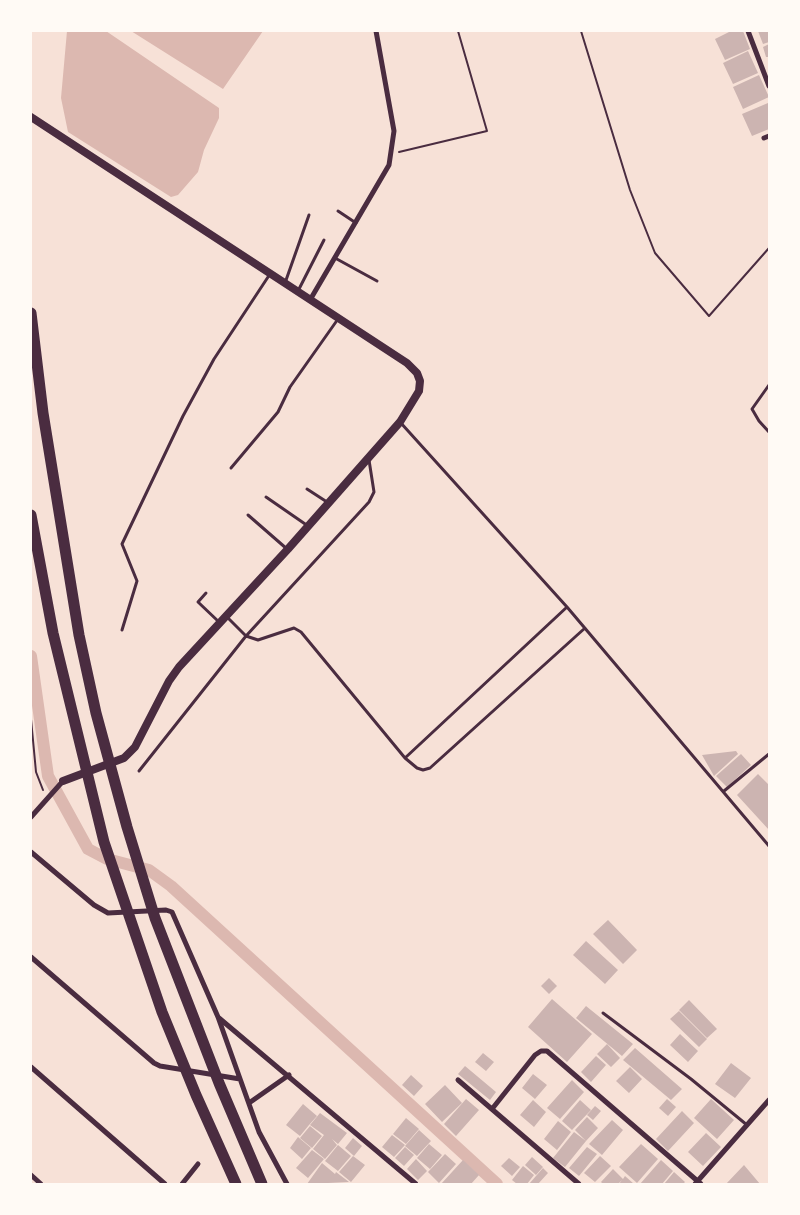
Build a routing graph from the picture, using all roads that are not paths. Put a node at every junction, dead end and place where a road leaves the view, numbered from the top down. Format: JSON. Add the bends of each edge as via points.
{"nodes":[{"id":1,"x":376,"y":31,"type":"edge"},
{"id":2,"x":748,"y":31,"type":"edge"},
{"id":3,"x":769,"y":86,"type":"edge"},
{"id":4,"x":31,"y":117,"type":"edge"},
{"id":5,"x":338,"y":211,"type":"dead end"},
{"id":6,"x":309,"y":215,"type":"dead end"},
{"id":7,"x":356,"y":223,"type":"junction"},
{"id":8,"x":324,"y":240,"type":"dead end"},
{"id":9,"x":335,"y":258,"type":"junction"},
{"id":10,"x":270,"y":274,"type":"junction"},
{"id":11,"x":377,"y":281,"type":"dead end"},
{"id":12,"x":285,"y":284,"type":"junction"},
{"id":13,"x":297,"y":292,"type":"junction"},
{"id":14,"x":310,"y":300,"type":"junction"},
{"id":15,"x":31,"y":313,"type":"edge"},
{"id":16,"x":339,"y":318,"type":"junction"},
{"id":17,"x":769,"y":385,"type":"edge"},
{"id":18,"x":400,"y":422,"type":"junction"},
{"id":19,"x":768,"y":431,"type":"edge"},
{"id":20,"x":369,"y":457,"type":"junction"},
{"id":21,"x":231,"y":468,"type":"dead end"},
{"id":22,"x":307,"y":489,"type":"dead end"},
{"id":23,"x":266,"y":497,"type":"dead end"},
{"id":24,"x":328,"y":503,"type":"junction"},
{"id":25,"x":31,"y":515,"type":"edge"},
{"id":26,"x":248,"y":515,"type":"dead end"},
{"id":27,"x":308,"y":526,"type":"junction"},
{"id":28,"x":288,"y":549,"type":"junction"},
{"id":29,"x":206,"y":593,"type":"dead end"},
{"id":30,"x":567,"y":607,"type":"junction"},
{"id":31,"x":227,"y":616,"type":"junction"},
{"id":32,"x":220,"y":623,"type":"junction"},
{"id":33,"x":585,"y":628,"type":"junction"},
{"id":34,"x":122,"y":630,"type":"dead end"},
{"id":35,"x":246,"y":636,"type":"junction"},
{"id":36,"x":769,"y":754,"type":"edge"},
{"id":37,"x":405,"y":758,"type":"junction"},
{"id":38,"x":139,"y":771,"type":"dead end"},
{"id":39,"x":63,"y":781,"type":"joint"},
{"id":40,"x":724,"y":791,"type":"junction"},
{"id":41,"x":31,"y":817,"type":"edge"},
{"id":42,"x":769,"y":846,"type":"edge"},
{"id":43,"x":31,"y":852,"type":"edge"},
{"id":44,"x":31,"y":957,"type":"edge"},
{"id":45,"x":603,"y":1013,"type":"dead end"},
{"id":46,"x":218,"y":1017,"type":"junction"},
{"id":47,"x":31,"y":1067,"type":"edge"},
{"id":48,"x":289,"y":1075,"type":"junction"},
{"id":49,"x":240,"y":1079,"type":"junction"},
{"id":50,"x":458,"y":1080,"type":"dead end"},
{"id":51,"x":769,"y":1100,"type":"edge"},
{"id":52,"x":249,"y":1103,"type":"junction"},
{"id":53,"x":492,"y":1109,"type":"junction"},
{"id":54,"x":747,"y":1125,"type":"junction"},
{"id":55,"x":198,"y":1164,"type":"dead end"},
{"id":56,"x":31,"y":1175,"type":"edge"},
{"id":57,"x":698,"y":1183,"type":"edge"},
{"id":58,"x":41,"y":1184,"type":"edge"},
{"id":59,"x":165,"y":1184,"type":"edge"},
{"id":60,"x":182,"y":1184,"type":"edge"},
{"id":61,"x":236,"y":1184,"type":"edge"},
{"id":62,"x":262,"y":1184,"type":"edge"},
{"id":63,"x":287,"y":1184,"type":"edge"},
{"id":64,"x":416,"y":1184,"type":"edge"},
{"id":65,"x":579,"y":1184,"type":"edge"}],
"edges":[{"from":1,"to":7,"type":"street","via":[[394,131],[392,153],[382,180]]},
{"from":2,"to":3,"type":"street"},
{"from":4,"to":10,"type":"street"},
{"from":5,"to":7,"type":"lane"},
{"from":6,"to":12,"type":"lane"},
{"from":7,"to":9,"type":"street"},
{"from":8,"to":13,"type":"lane"},
{"from":9,"to":11,"type":"lane"},
{"from":9,"to":14,"type":"street"},
{"from":10,"to":12,"type":"street"},
{"from":10,"to":13,"type":"lane"},
{"from":10,"to":34,"type":"lane","via":[[210,367],[122,544],[137,581]]},
{"from":12,"to":13,"type":"street"},
{"from":13,"to":14,"type":"street"},
{"from":14,"to":16,"type":"street"},
{"from":15,"to":62,"type":"highway","via":[[44,423],[79,635],[96,713],[155,918]]},
{"from":16,"to":18,"type":"street","via":[[417,372],[419,391]]},
{"from":16,"to":21,"type":"lane","via":[[290,387],[278,412]]},
{"from":17,"to":19,"type":"lane","via":[[752,409]]},
{"from":18,"to":20,"type":"street"},
{"from":18,"to":30,"type":"lane"},
{"from":20,"to":24,"type":"street"},
{"from":20,"to":35,"type":"lane","via":[[374,486],[369,502]]},
{"from":22,"to":24,"type":"lane"},
{"from":23,"to":27,"type":"lane"},
{"from":24,"to":27,"type":"street"},
{"from":25,"to":61,"type":"highway","via":[[53,633],[104,842],[162,1012]]},
{"from":26,"to":28,"type":"lane"},
{"from":27,"to":28,"type":"street"},
{"from":28,"to":31,"type":"street"},
{"from":29,"to":32,"type":"lane","via":[[199,604]]},
{"from":30,"to":33,"type":"lane"},
{"from":30,"to":37,"type":"lane"},
{"from":31,"to":32,"type":"street"},
{"from":31,"to":35,"type":"lane"},
{"from":32,"to":39,"type":"street","via":[[169,681],[144,732],[124,758]]},
{"from":33,"to":37,"type":"lane","via":[[430,768],[417,768]]},
{"from":33,"to":40,"type":"lane"},
{"from":35,"to":37,"type":"lane","via":[[258,640],[294,628],[301,632]]},
{"from":35,"to":38,"type":"lane"},
{"from":36,"to":40,"type":"lane"},
{"from":39,"to":41,"type":"street"},
{"from":40,"to":42,"type":"lane"},
{"from":43,"to":46,"type":"street","via":[[108,913],[172,912]]},
{"from":44,"to":49,"type":"street","via":[[154,1063]]},
{"from":45,"to":54,"type":"lane"},
{"from":46,"to":48,"type":"street"},
{"from":46,"to":49,"type":"street"},
{"from":47,"to":59,"type":"street"},
{"from":48,"to":52,"type":"street"},
{"from":48,"to":64,"type":"street"},
{"from":49,"to":52,"type":"street"},
{"from":50,"to":53,"type":"street"},
{"from":51,"to":54,"type":"street"},
{"from":52,"to":63,"type":"street","via":[[259,1132]]},
{"from":53,"to":57,"type":"street","via":[[535,1056],[541,1050],[547,1051]]},
{"from":53,"to":65,"type":"street"},
{"from":54,"to":57,"type":"street"},
{"from":55,"to":60,"type":"street"},
{"from":56,"to":58,"type":"street"}]}
